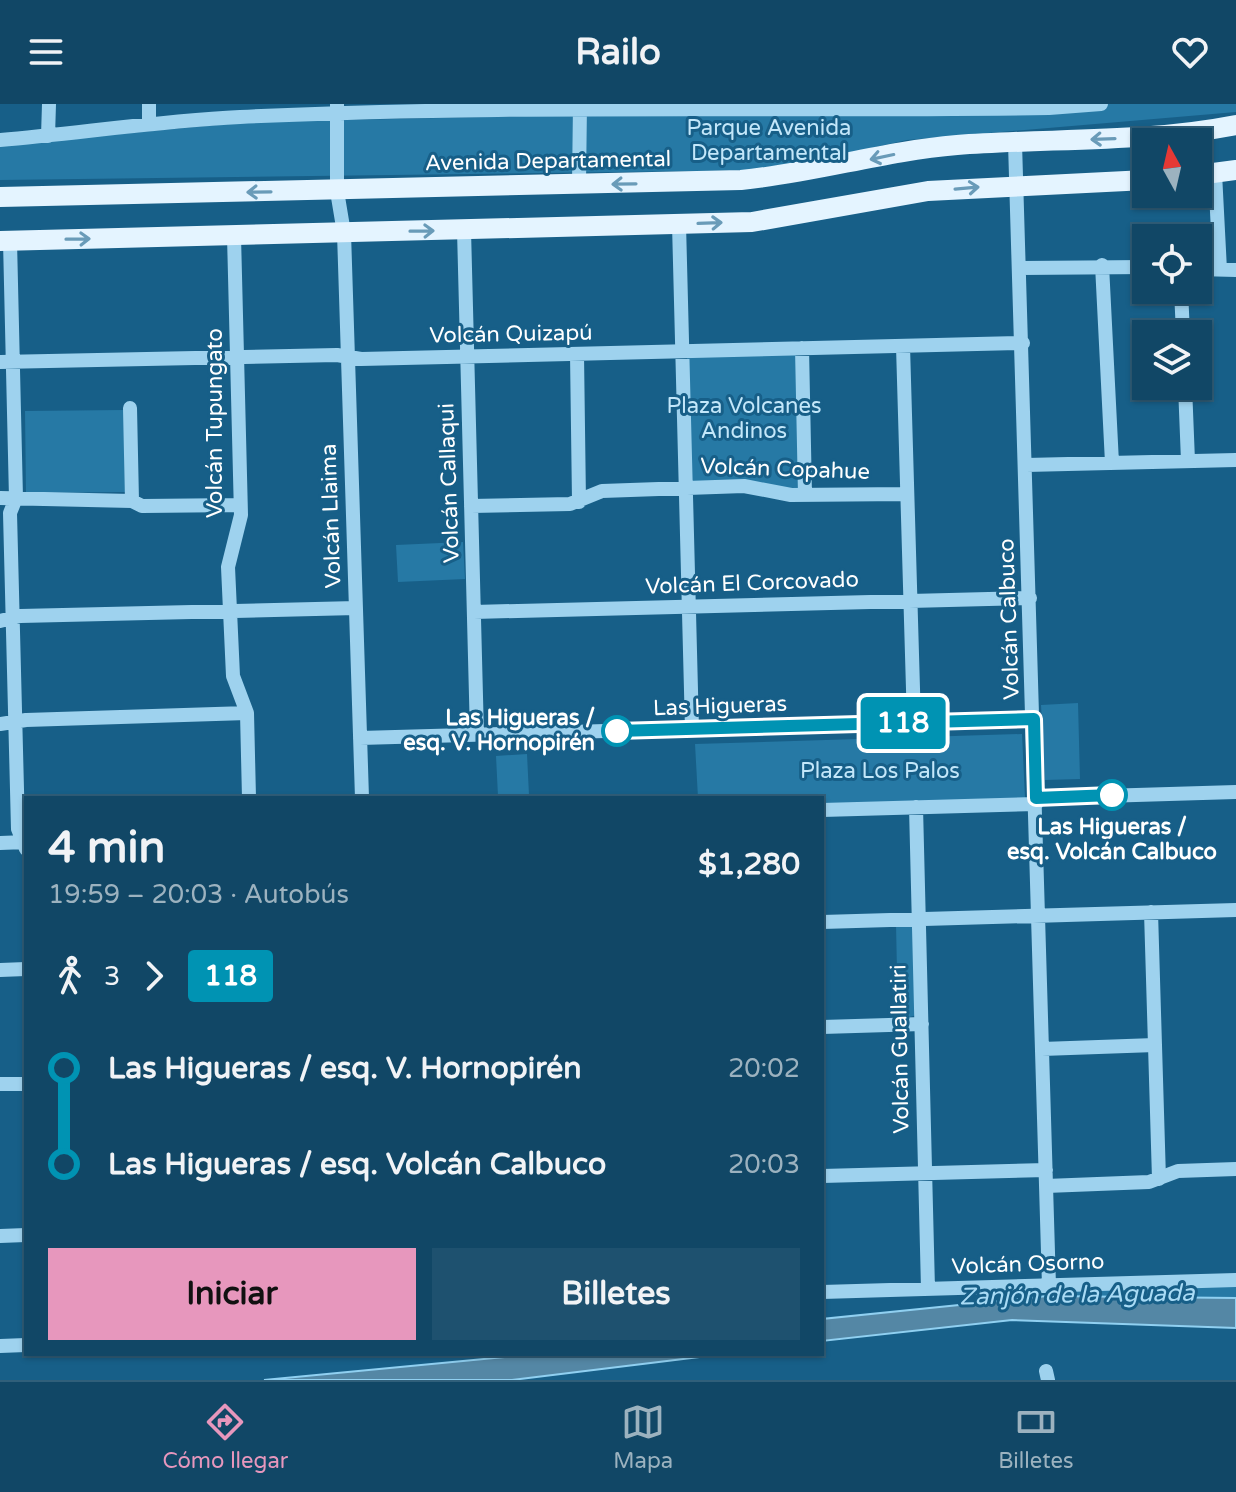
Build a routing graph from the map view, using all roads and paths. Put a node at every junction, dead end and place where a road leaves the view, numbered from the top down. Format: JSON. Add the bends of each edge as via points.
{"nodes":[{"id":1,"x":49,"y":104,"type":"edge"},
{"id":2,"x":149,"y":104,"type":"edge"},
{"id":3,"x":1096,"y":105,"type":"edge"},
{"id":4,"x":679,"y":106,"type":"edge"},
{"id":5,"x":580,"y":107,"type":"edge"},
{"id":6,"x":898,"y":107,"type":"edge"},
{"id":7,"x":243,"y":110,"type":"edge"},
{"id":8,"x":337,"y":110,"type":"edge"},
{"id":9,"x":149,"y":123,"type":"junction"},
{"id":10,"x":1236,"y":125,"type":"edge"},
{"id":11,"x":48,"y":136,"type":"junction"},
{"id":12,"x":0,"y":140,"type":"edge"},
{"id":13,"x":1015,"y":143,"type":"junction"},
{"id":14,"x":1236,"y":170,"type":"edge"},
{"id":15,"x":1212,"y":173,"type":"edge"},
{"id":16,"x":1132,"y":181,"type":"edge"},
{"id":17,"x":579,"y":184,"type":"junction"},
{"id":18,"x":1017,"y":185,"type":"junction"},
{"id":19,"x":337,"y":191,"type":"junction"},
{"id":20,"x":0,"y":197,"type":"edge"},
{"id":21,"x":1212,"y":208,"type":"edge"},
{"id":22,"x":679,"y":224,"type":"junction"},
{"id":23,"x":464,"y":230,"type":"junction"},
{"id":24,"x":344,"y":233,"type":"junction"},
{"id":25,"x":234,"y":236,"type":"junction"},
{"id":26,"x":5,"y":241,"type":"edge"},
{"id":27,"x":1102,"y":265,"type":"junction"},
{"id":28,"x":1132,"y":266,"type":"edge"},
{"id":29,"x":1021,"y":268,"type":"junction"},
{"id":30,"x":1212,"y":270,"type":"edge"},
{"id":31,"x":1220,"y":270,"type":"junction"},
{"id":32,"x":1236,"y":270,"type":"edge"},
{"id":33,"x":1023,"y":343,"type":"junction"},
{"id":34,"x":903,"y":346,"type":"junction"},
{"id":35,"x":802,"y":348,"type":"junction"},
{"id":36,"x":683,"y":351,"type":"junction"},
{"id":37,"x":577,"y":354,"type":"junction"},
{"id":38,"x":237,"y":357,"type":"junction"},
{"id":39,"x":348,"y":357,"type":"junction"},
{"id":40,"x":467,"y":357,"type":"junction"},
{"id":41,"x":6,"y":361,"type":"edge"},
{"id":42,"x":1186,"y":400,"type":"edge"},
{"id":43,"x":130,"y":408,"type":"dead end"},
{"id":44,"x":1236,"y":460,"type":"edge"},
{"id":45,"x":1188,"y":461,"type":"junction"},
{"id":46,"x":1112,"y":463,"type":"junction"},
{"id":47,"x":1026,"y":465,"type":"junction"},
{"id":48,"x":686,"y":488,"type":"junction"},
{"id":49,"x":907,"y":494,"type":"junction"},
{"id":50,"x":805,"y":495,"type":"junction"},
{"id":51,"x":0,"y":498,"type":"edge"},
{"id":52,"x":16,"y":498,"type":"junction"},
{"id":53,"x":132,"y":501,"type":"junction"},
{"id":54,"x":579,"y":502,"type":"junction"},
{"id":55,"x":240,"y":505,"type":"junction"},
{"id":56,"x":471,"y":506,"type":"junction"},
{"id":57,"x":1030,"y":598,"type":"junction"},
{"id":58,"x":910,"y":601,"type":"junction"},
{"id":59,"x":689,"y":607,"type":"junction"},
{"id":60,"x":356,"y":608,"type":"junction"},
{"id":61,"x":230,"y":611,"type":"junction"},
{"id":62,"x":474,"y":612,"type":"junction"},
{"id":63,"x":6,"y":619,"type":"edge"},
{"id":64,"x":247,"y":713,"type":"junction"},
{"id":65,"x":1034,"y":719,"type":"junction"},
{"id":66,"x":8,"y":723,"type":"edge"},
{"id":67,"x":914,"y":723,"type":"junction"},
{"id":68,"x":692,"y":729,"type":"junction"},
{"id":69,"x":477,"y":735,"type":"junction"},
{"id":70,"x":360,"y":738,"type":"junction"},
{"id":71,"x":1236,"y":792,"type":"edge"},
{"id":72,"x":249,"y":796,"type":"edge"},
{"id":73,"x":362,"y":796,"type":"edge"},
{"id":74,"x":1036,"y":801,"type":"junction"},
{"id":75,"x":916,"y":807,"type":"junction"},
{"id":76,"x":824,"y":810,"type":"edge"},
{"id":77,"x":24,"y":842,"type":"edge"},
{"id":78,"x":0,"y":843,"type":"edge"},
{"id":79,"x":24,"y":844,"type":"edge"},
{"id":80,"x":1236,"y":910,"type":"edge"},
{"id":81,"x":1151,"y":912,"type":"junction"},
{"id":82,"x":1039,"y":915,"type":"junction"},
{"id":83,"x":919,"y":919,"type":"junction"},
{"id":84,"x":824,"y":922,"type":"edge"},
{"id":85,"x":24,"y":969,"type":"edge"},
{"id":86,"x":0,"y":970,"type":"edge"},
{"id":87,"x":922,"y":1024,"type":"junction"},
{"id":88,"x":824,"y":1027,"type":"edge"},
{"id":89,"x":1155,"y":1045,"type":"junction"},
{"id":90,"x":1042,"y":1049,"type":"junction"},
{"id":91,"x":0,"y":1084,"type":"edge"},
{"id":92,"x":24,"y":1084,"type":"edge"},
{"id":93,"x":1236,"y":1169,"type":"edge"},
{"id":94,"x":1046,"y":1170,"type":"junction"},
{"id":95,"x":925,"y":1173,"type":"junction"},
{"id":96,"x":824,"y":1176,"type":"edge"},
{"id":97,"x":1159,"y":1179,"type":"junction"},
{"id":98,"x":1046,"y":1186,"type":"junction"},
{"id":99,"x":24,"y":1235,"type":"edge"},
{"id":100,"x":0,"y":1236,"type":"edge"},
{"id":101,"x":1236,"y":1280,"type":"edge"},
{"id":102,"x":1049,"y":1286,"type":"junction"},
{"id":103,"x":928,"y":1289,"type":"junction"},
{"id":104,"x":824,"y":1292,"type":"edge"},
{"id":105,"x":24,"y":1345,"type":"edge"},
{"id":106,"x":0,"y":1346,"type":"edge"}],
"edges":[{"from":1,"to":11,"type":"street"},
{"from":2,"to":9,"type":"street"},
{"from":3,"to":6,"type":"street"},
{"from":4,"to":5,"type":"street"},
{"from":4,"to":6,"type":"street"},
{"from":5,"to":8,"type":"street"},
{"from":5,"to":17,"type":"street"},
{"from":7,"to":8,"type":"street"},
{"from":7,"to":9,"type":"street"},
{"from":8,"to":19,"type":"street","name":"Volcán Llaima"},
{"from":9,"to":11,"type":"street"},
{"from":10,"to":13,"type":"main road","name":"Avenida Departamental","one_way":true,"via":[[1153,136]]},
{"from":11,"to":12,"type":"street"},
{"from":13,"to":17,"type":"main road","name":"Avenida Departamental","one_way":true,"via":[[929,148],[766,178]]},
{"from":13,"to":18,"type":"street","name":"Volcán Calbuco"},
{"from":14,"to":15,"type":"main road"},
{"from":16,"to":18,"type":"main road"},
{"from":17,"to":19,"type":"main road","name":"Avenida Departamental"},
{"from":22,"to":18,"type":"main road","one_way":true,"via":[[752,222],[928,191]]},
{"from":18,"to":29,"type":"street","name":"Volcán Calbuco"},
{"from":19,"to":20,"type":"main road","name":"Avenida Departamental","one_way":true},
{"from":19,"to":24,"type":"street","name":"Volcán Llaima"},
{"from":21,"to":31,"type":"street"},
{"from":22,"to":23,"type":"main road"},
{"from":22,"to":36,"type":"street"},
{"from":24,"to":23,"type":"main road","one_way":true},
{"from":23,"to":40,"type":"street","name":"Volcán Callaqui"},
{"from":24,"to":25,"type":"main road"},
{"from":24,"to":39,"type":"street","name":"Volcán Llaima"},
{"from":26,"to":25,"type":"main road","one_way":true},
{"from":25,"to":38,"type":"street","name":"Volcán Tupungato"},
{"from":26,"to":41,"type":"street"},
{"from":27,"to":28,"type":"street"},
{"from":27,"to":29,"type":"street"},
{"from":27,"to":46,"type":"street"},
{"from":29,"to":33,"type":"street","name":"Volcán Calbuco"},
{"from":30,"to":31,"type":"street"},
{"from":31,"to":32,"type":"street"},
{"from":33,"to":34,"type":"street","name":"Volcán Quizapú"},
{"from":33,"to":47,"type":"street","name":"Volcán Calbuco"},
{"from":34,"to":35,"type":"street","name":"Volcán Quizapú"},
{"from":34,"to":49,"type":"street"},
{"from":35,"to":36,"type":"street","name":"Volcán Quizapú"},
{"from":35,"to":50,"type":"street"},
{"from":36,"to":37,"type":"street","name":"Volcán Quizapú"},
{"from":36,"to":48,"type":"street"},
{"from":37,"to":40,"type":"street","name":"Volcán Quizapú"},
{"from":37,"to":54,"type":"street"},
{"from":38,"to":39,"type":"street","name":"Volcán Quizapú"},
{"from":38,"to":41,"type":"street","name":"Volcán Quizapú"},
{"from":38,"to":55,"type":"street","name":"Volcán Tupungato"},
{"from":39,"to":40,"type":"street","name":"Volcán Quizapú"},
{"from":39,"to":60,"type":"street","name":"Volcán Llaima"},
{"from":40,"to":56,"type":"street","name":"Volcán Callaqui"},
{"from":41,"to":52,"type":"street"},
{"from":42,"to":45,"type":"street"},
{"from":43,"to":53,"type":"street"},
{"from":44,"to":45,"type":"street"},
{"from":45,"to":46,"type":"street"},
{"from":46,"to":47,"type":"street"},
{"from":47,"to":57,"type":"street","name":"Volcán Calbuco"},
{"from":48,"to":50,"type":"street","name":"Volcán Copahue","via":[[744,486]]},
{"from":48,"to":54,"type":"street","name":"Volcán Copahue","via":[[602,491]]},
{"from":48,"to":59,"type":"street"},
{"from":49,"to":50,"type":"street","name":"Volcán Copahue"},
{"from":49,"to":58,"type":"street"},
{"from":51,"to":52,"type":"street"},
{"from":52,"to":53,"type":"street"},
{"from":52,"to":63,"type":"street","via":[[10,513]]},
{"from":53,"to":55,"type":"street","via":[[142,506]]},
{"from":54,"to":56,"type":"street","name":"Volcán Copahue"},
{"from":55,"to":61,"type":"street","name":"Volcán Tupungato","via":[[229,558]]},
{"from":56,"to":62,"type":"street","name":"Volcán Callaqui"},
{"from":57,"to":58,"type":"street","name":"Volcán El Corcovado"},
{"from":57,"to":65,"type":"street","name":"Volcán Calbuco"},
{"from":58,"to":59,"type":"street","name":"Volcán El Corcovado"},
{"from":58,"to":67,"type":"street"},
{"from":59,"to":62,"type":"street","name":"Volcán El Corcovado"},
{"from":59,"to":68,"type":"street"},
{"from":60,"to":61,"type":"street"},
{"from":60,"to":70,"type":"street","name":"Volcán Llaima"},
{"from":61,"to":63,"type":"street"},
{"from":61,"to":64,"type":"street","name":"Volcán Tupungato","via":[[233,676]]},
{"from":62,"to":69,"type":"street","name":"Volcán Callaqui"},
{"from":63,"to":66,"type":"street"},
{"from":64,"to":66,"type":"street"},
{"from":64,"to":72,"type":"street","name":"Volcán Tupungato"},
{"from":65,"to":67,"type":"street","name":"Las Higueras"},
{"from":65,"to":74,"type":"street","name":"Volcán Calbuco"},
{"from":66,"to":77,"type":"street","via":[[18,829]]},
{"from":67,"to":68,"type":"street","name":"Las Higueras"},
{"from":68,"to":69,"type":"street","name":"Las Higueras"},
{"from":69,"to":70,"type":"street","name":"Las Higueras"},
{"from":70,"to":73,"type":"street","name":"Volcán Llaima"},
{"from":71,"to":74,"type":"street"},
{"from":74,"to":75,"type":"street"},
{"from":74,"to":82,"type":"street","name":"Volcán Calbuco"},
{"from":75,"to":76,"type":"street"},
{"from":75,"to":83,"type":"street","name":"Volcán Guallatiri"},
{"from":78,"to":79,"type":"street"},
{"from":80,"to":81,"type":"street"},
{"from":81,"to":82,"type":"street"},
{"from":81,"to":89,"type":"street"},
{"from":82,"to":83,"type":"street"},
{"from":82,"to":90,"type":"street","name":"Volcán Calbuco"},
{"from":83,"to":84,"type":"street"},
{"from":83,"to":87,"type":"street","name":"Volcán Guallatiri"},
{"from":85,"to":86,"type":"street"},
{"from":87,"to":88,"type":"street"},
{"from":87,"to":95,"type":"street","name":"Volcán Guallatiri"},
{"from":89,"to":90,"type":"street"},
{"from":89,"to":97,"type":"street"},
{"from":90,"to":94,"type":"street","name":"Volcán Calbuco"},
{"from":91,"to":92,"type":"street"},
{"from":93,"to":97,"type":"street","via":[[1178,1171]]},
{"from":94,"to":95,"type":"street"},
{"from":94,"to":98,"type":"street","name":"Volcán Calbuco"},
{"from":95,"to":96,"type":"street"},
{"from":95,"to":103,"type":"street","name":"Volcán Guallatiri"},
{"from":97,"to":98,"type":"street"},
{"from":98,"to":102,"type":"street","name":"Volcán Calbuco"},
{"from":99,"to":100,"type":"street"},
{"from":101,"to":102,"type":"street","name":"Volcán Osorno"},
{"from":102,"to":103,"type":"street","name":"Volcán Osorno"},
{"from":103,"to":104,"type":"street","name":"Volcán Osorno"},
{"from":105,"to":106,"type":"street"}]}
